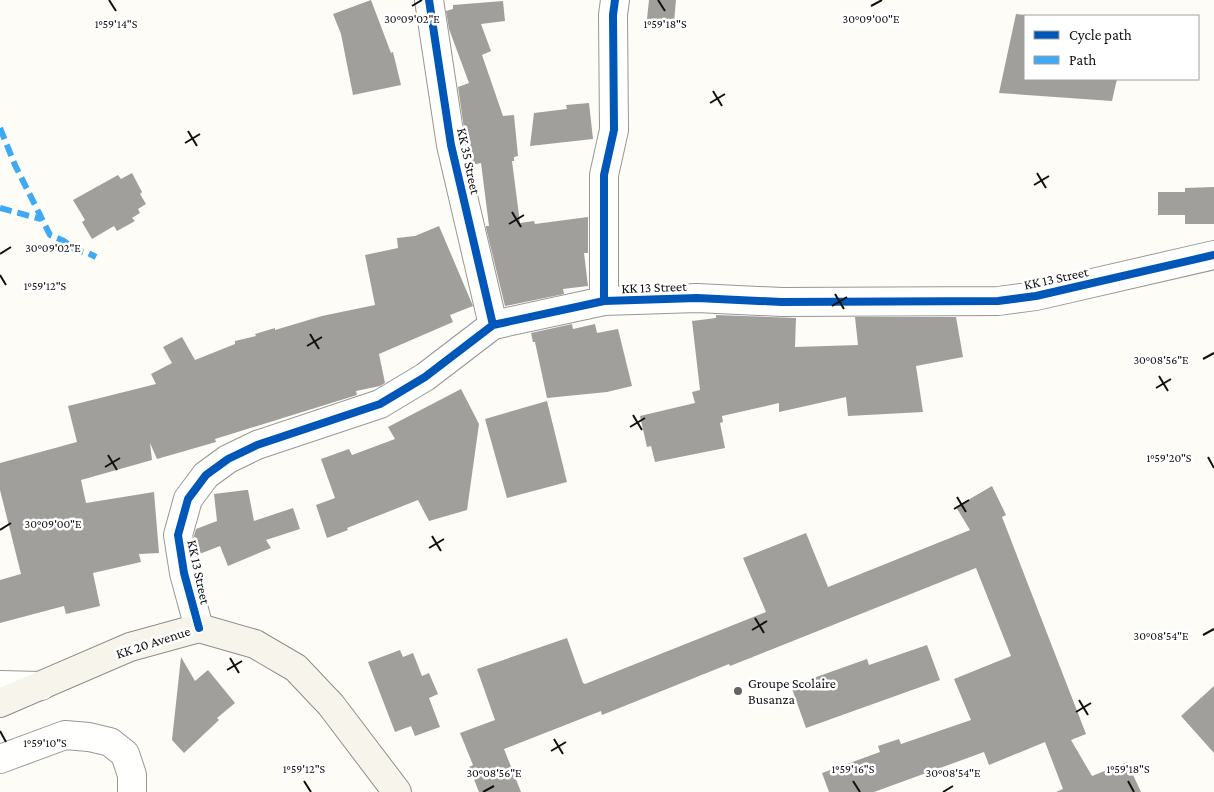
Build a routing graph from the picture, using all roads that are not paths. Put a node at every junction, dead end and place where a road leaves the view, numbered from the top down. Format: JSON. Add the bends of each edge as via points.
{"nodes":[{"id":1,"x":429,"y":0,"type":"edge"},
{"id":2,"x":615,"y":0,"type":"edge"},
{"id":3,"x":1214,"y":255,"type":"edge"},
{"id":4,"x":604,"y":301,"type":"junction"},
{"id":5,"x":493,"y":325,"type":"junction"},
{"id":6,"x":199,"y":628,"type":"junction"},
{"id":7,"x":0,"y":685,"type":"edge"},
{"id":8,"x":41,"y":686,"type":"junction"},
{"id":9,"x":0,"y":703,"type":"edge"},
{"id":10,"x":0,"y":759,"type":"edge"},
{"id":11,"x":132,"y":792,"type":"edge"},
{"id":12,"x":397,"y":792,"type":"edge"}],
"edges":[{"from":1,"to":5,"type":"street","name":"KK 35 Street","via":[[451,145]]},
{"from":2,"to":4,"type":"street","via":[[614,130],[604,175]]},
{"from":3,"to":4,"type":"street","name":"KK 13 Street","via":[[1036,296],[998,301],[782,302],[697,298]]},
{"from":4,"to":5,"type":"street","name":"KK 13 Street"},
{"from":5,"to":6,"type":"street","name":"KK 13 Street","via":[[425,377],[380,404],[257,445],[228,459],[206,475],[188,499],[178,535],[184,573]]},
{"from":6,"to":8,"type":"main road","name":"KK 20 Avenue","via":[[130,647]]},
{"from":6,"to":12,"type":"main road","name":"KK 20 Avenue","via":[[255,644],[296,668],[331,705]]},
{"from":7,"to":8,"type":"street"},
{"from":8,"to":9,"type":"main road","name":"KK 20 Avenue"},
{"from":10,"to":11,"type":"street","via":[[65,735],[110,742],[125,754],[132,775]]}]}
